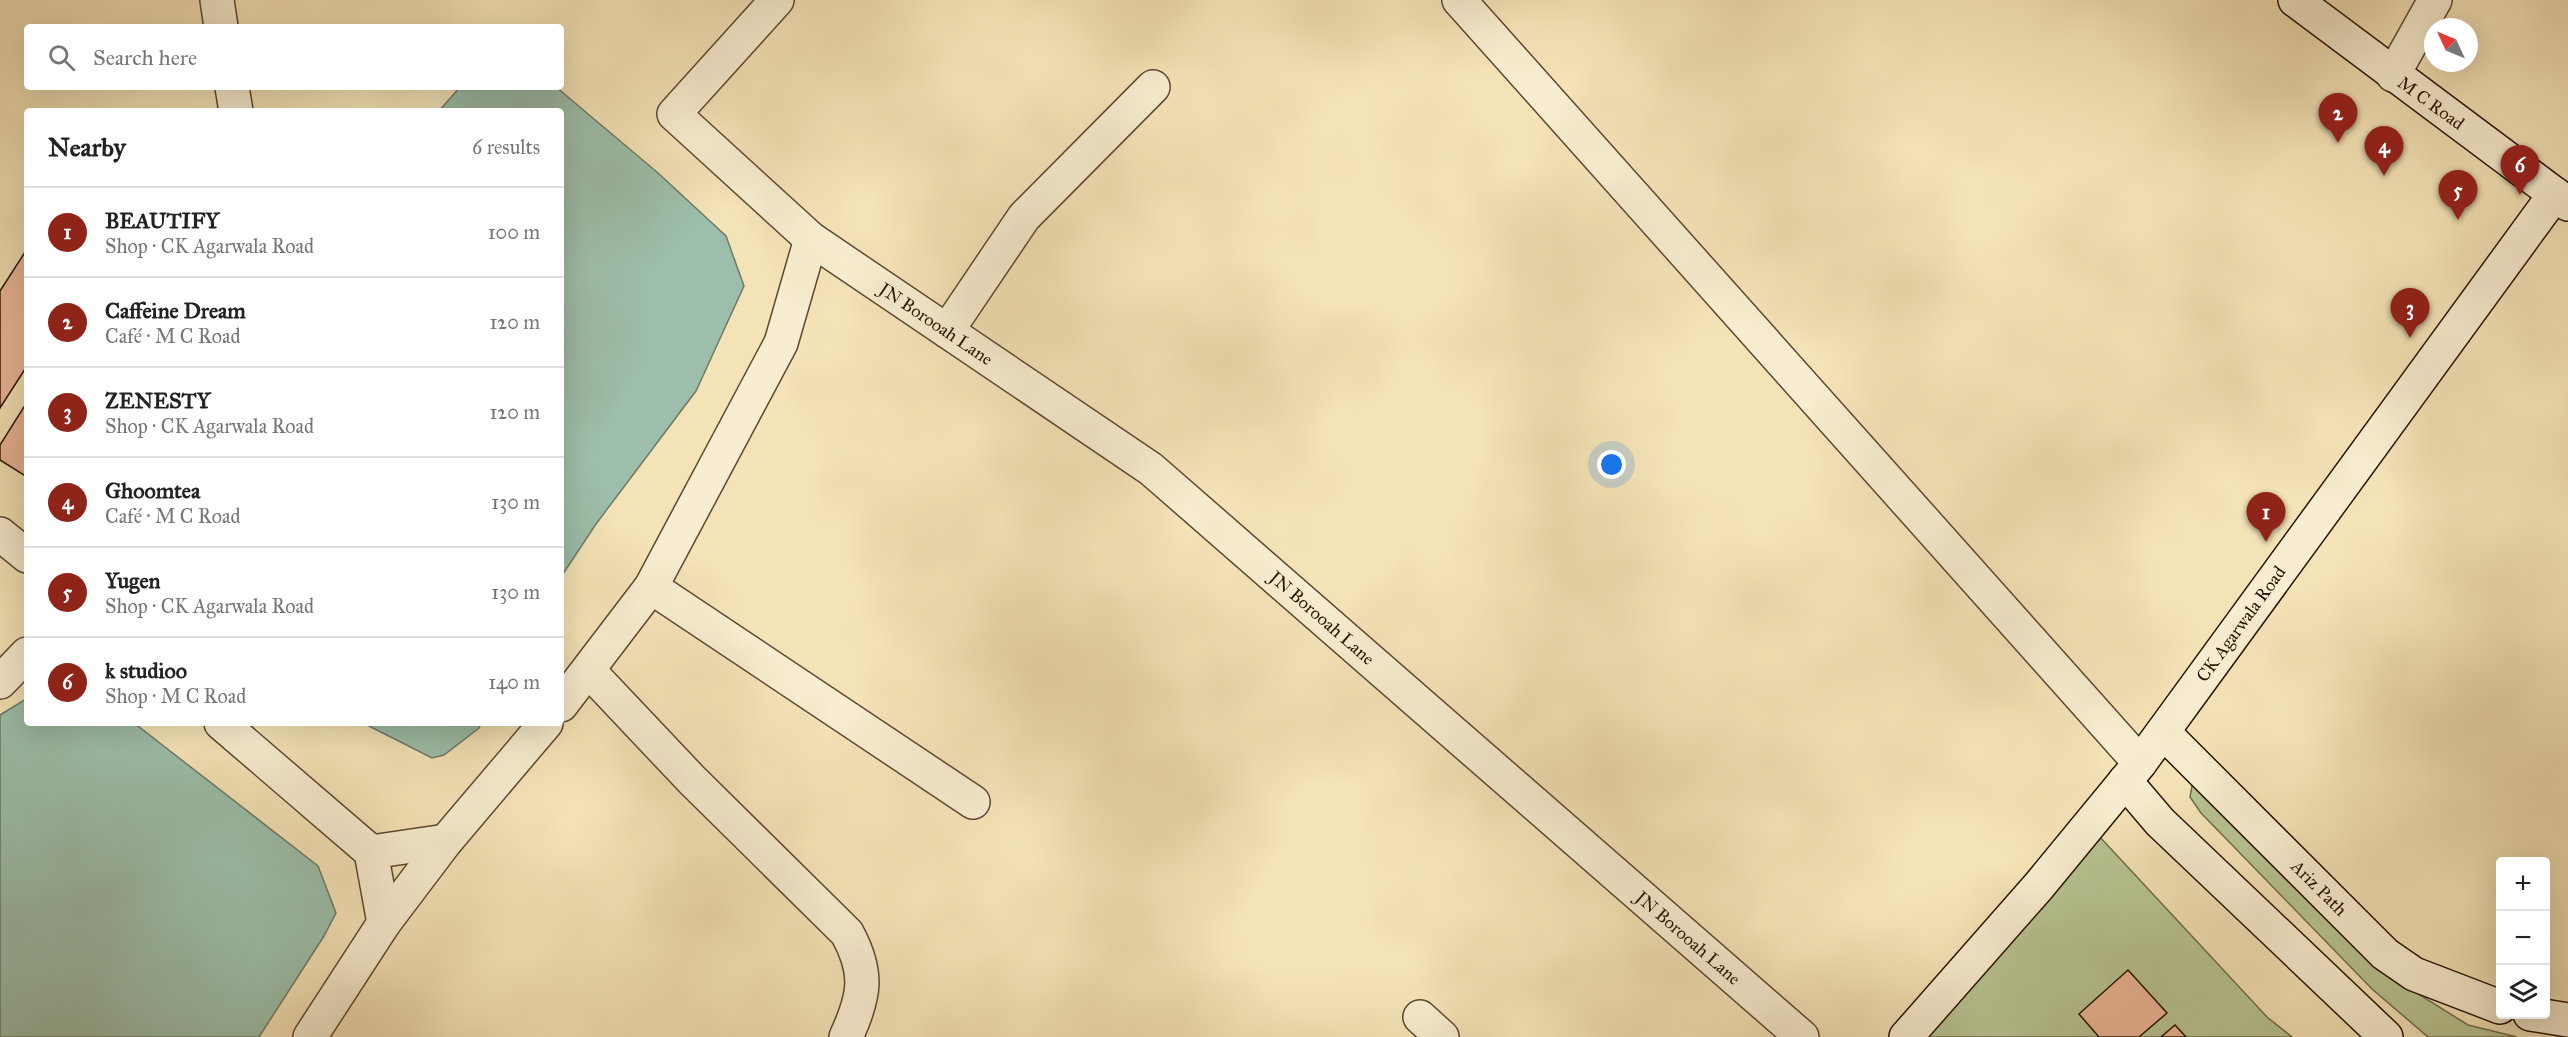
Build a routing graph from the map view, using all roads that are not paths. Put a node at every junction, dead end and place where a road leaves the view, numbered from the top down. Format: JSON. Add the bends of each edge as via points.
{"nodes":[{"id":1,"x":217,"y":0,"type":"edge"},
{"id":2,"x":777,"y":0,"type":"edge"},
{"id":3,"x":1459,"y":0,"type":"edge"},
{"id":4,"x":2295,"y":0,"type":"edge"},
{"id":5,"x":2435,"y":0,"type":"edge"},
{"id":6,"x":221,"y":24,"type":"edge"},
{"id":7,"x":2393,"y":75,"type":"junction"},
{"id":8,"x":1153,"y":87,"type":"dead end"},
{"id":9,"x":232,"y":90,"type":"edge"},
{"id":10,"x":236,"y":108,"type":"edge"},
{"id":11,"x":2561,"y":199,"type":"edge"},
{"id":12,"x":811,"y":239,"type":"junction"},
{"id":13,"x":947,"y":331,"type":"junction"},
{"id":14,"x":0,"y":534,"type":"edge"},
{"id":15,"x":24,"y":554,"type":"edge"},
{"id":16,"x":651,"y":587,"type":"junction"},
{"id":17,"x":24,"y":657,"type":"edge"},
{"id":18,"x":589,"y":671,"type":"junction"},
{"id":19,"x":0,"y":682,"type":"edge"},
{"id":20,"x":564,"y":701,"type":"edge"},
{"id":21,"x":224,"y":726,"type":"edge"},
{"id":22,"x":543,"y":726,"type":"edge"},
{"id":23,"x":2163,"y":732,"type":"junction"},
{"id":24,"x":2132,"y":772,"type":"junction"},
{"id":25,"x":973,"y":802,"type":"dead end"},
{"id":26,"x":446,"y":841,"type":"junction"},
{"id":27,"x":371,"y":852,"type":"junction"},
{"id":28,"x":384,"y":923,"type":"junction"},
{"id":29,"x":2496,"y":1006,"type":"edge"},
{"id":30,"x":2550,"y":1017,"type":"edge"},
{"id":31,"x":2568,"y":1020,"type":"edge"},
{"id":32,"x":310,"y":1037,"type":"edge"},
{"id":33,"x":846,"y":1037,"type":"edge"},
{"id":34,"x":1802,"y":1037,"type":"edge"},
{"id":35,"x":1906,"y":1037,"type":"edge"},
{"id":36,"x":2386,"y":1037,"type":"edge"}],
"edges":[{"from":1,"to":6,"type":"street"},
{"from":2,"to":12,"type":"street","name":"JN Borooah Lane","via":[[674,114]]},
{"from":3,"to":24,"type":"street"},
{"from":4,"to":7,"type":"street","name":"M C Road"},
{"from":5,"to":7,"type":"street"},
{"from":7,"to":11,"type":"street","name":"M C Road"},
{"from":8,"to":13,"type":"street","via":[[1024,217]]},
{"from":9,"to":10,"type":"street"},
{"from":11,"to":23,"type":"street","name":"CK Agarwala Road"},
{"from":12,"to":13,"type":"street","name":"JN Borooah Lane"},
{"from":12,"to":16,"type":"street","via":[[781,343]]},
{"from":13,"to":34,"type":"street","name":"JN Borooah Lane","via":[[1151,470]]},
{"from":14,"to":15,"type":"street"},
{"from":16,"to":18,"type":"street"},
{"from":16,"to":25,"type":"street"},
{"from":17,"to":19,"type":"street"},
{"from":18,"to":20,"type":"street"},
{"from":18,"to":33,"type":"street","via":[[691,779],[848,933],[860,956],[864,982]]},
{"from":21,"to":27,"type":"street"},
{"from":22,"to":26,"type":"street"},
{"from":23,"to":24,"type":"street","name":"CK Agarwala Road"},
{"from":23,"to":29,"type":"street","name":"Ariz Path","via":[[2385,954],[2414,974]]},
{"from":24,"to":35,"type":"street","name":"CK Agarwala Road","via":[[2038,887]]},
{"from":24,"to":36,"type":"street","via":[[2168,829]]},
{"from":26,"to":27,"type":"street"},
{"from":26,"to":28,"type":"street"},
{"from":27,"to":28,"type":"street"},
{"from":28,"to":32,"type":"street"},
{"from":30,"to":31,"type":"street"}]}
